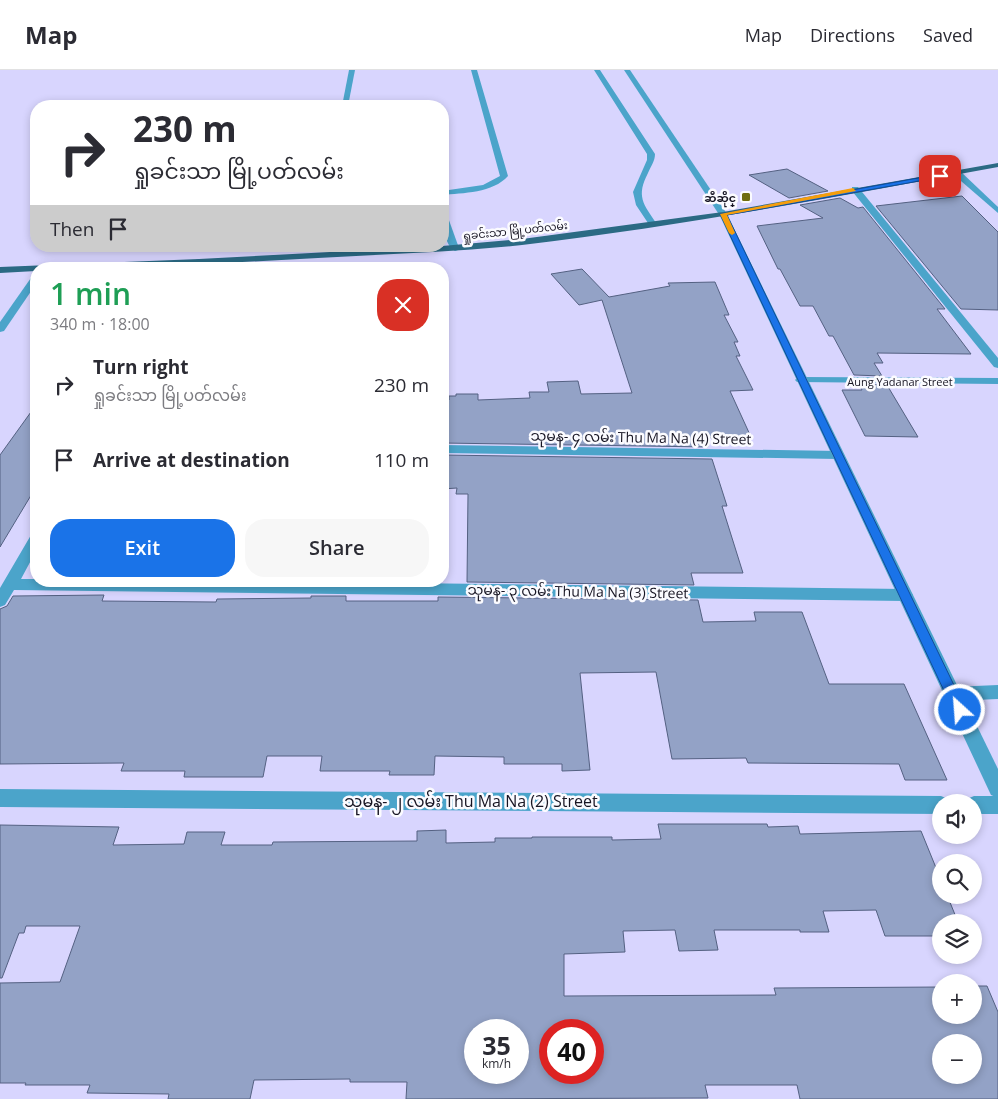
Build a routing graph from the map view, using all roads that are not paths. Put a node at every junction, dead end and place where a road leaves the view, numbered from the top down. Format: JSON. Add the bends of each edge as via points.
{"nodes":[{"id":1,"x":352,"y":70,"type":"edge"},
{"id":2,"x":474,"y":70,"type":"edge"},
{"id":3,"x":597,"y":70,"type":"edge"},
{"id":4,"x":627,"y":70,"type":"edge"},
{"id":5,"x":346,"y":100,"type":"edge"},
{"id":6,"x":998,"y":165,"type":"edge"},
{"id":7,"x":957,"y":173,"type":"junction"},
{"id":8,"x":856,"y":189,"type":"junction"},
{"id":9,"x":449,"y":192,"type":"edge"},
{"id":10,"x":998,"y":210,"type":"edge"},
{"id":11,"x":723,"y":214,"type":"junction"},
{"id":12,"x":653,"y":224,"type":"junction"},
{"id":13,"x":449,"y":231,"type":"edge"},
{"id":14,"x":449,"y":248,"type":"edge"},
{"id":15,"x":455,"y":248,"type":"junction"},
{"id":16,"x":394,"y":252,"type":"edge"},
{"id":17,"x":243,"y":262,"type":"edge"},
{"id":18,"x":30,"y":269,"type":"edge"},
{"id":19,"x":0,"y":270,"type":"edge"},
{"id":20,"x":30,"y":286,"type":"edge"},
{"id":21,"x":0,"y":329,"type":"edge"},
{"id":22,"x":998,"y":365,"type":"edge"},
{"id":23,"x":801,"y":380,"type":"junction"},
{"id":24,"x":998,"y":381,"type":"edge"},
{"id":25,"x":449,"y":449,"type":"edge"},
{"id":26,"x":838,"y":455,"type":"junction"},
{"id":27,"x":30,"y":549,"type":"edge"},
{"id":28,"x":10,"y":584,"type":"junction"},
{"id":29,"x":30,"y":584,"type":"edge"},
{"id":30,"x":254,"y":587,"type":"edge"},
{"id":31,"x":905,"y":595,"type":"junction"},
{"id":32,"x":0,"y":601,"type":"edge"},
{"id":33,"x":998,"y":692,"type":"edge"},
{"id":34,"x":952,"y":694,"type":"junction"},
{"id":35,"x":998,"y":789,"type":"edge"},
{"id":36,"x":0,"y":798,"type":"edge"},
{"id":37,"x":932,"y":805,"type":"edge"},
{"id":38,"x":982,"y":805,"type":"edge"},
{"id":39,"x":998,"y":805,"type":"edge"}],
"edges":[{"from":1,"to":5,"type":"street"},
{"from":2,"to":9,"type":"street","via":[[504,176],[492,185]]},
{"from":3,"to":12,"type":"street","via":[[651,154],[636,190],[638,202]]},
{"from":4,"to":11,"type":"street"},
{"from":6,"to":7,"type":"main road","name":"ရှုခင်းသာ မြို့ပတ်လမ်း"},
{"from":7,"to":8,"type":"main road","name":"ရှုခင်းသာ မြို့ပတ်လမ်း"},
{"from":7,"to":10,"type":"street"},
{"from":8,"to":11,"type":"main road","name":"ရှုခင်းသာ မြို့ပတ်လမ်း"},
{"from":8,"to":22,"type":"street"},
{"from":11,"to":12,"type":"main road","name":"ရှုခင်းသာ မြို့ပတ်လမ်း"},
{"from":11,"to":23,"type":"street"},
{"from":12,"to":15,"type":"main road","name":"ရှုခင်းသာ မြို့ပတ်လမ်း"},
{"from":13,"to":15,"type":"street"},
{"from":14,"to":15,"type":"main road","name":"ရှုခင်းသာ မြို့ပတ်လမ်း"},
{"from":16,"to":17,"type":"main road","name":"ရှုခင်းသာ မြို့ပတ်လမ်း"},
{"from":18,"to":19,"type":"main road","name":"ရှုခင်းသာ မြို့ပတ်လမ်း"},
{"from":20,"to":21,"type":"street"},
{"from":23,"to":24,"type":"street","name":"Aung Yadanar Street"},
{"from":23,"to":26,"type":"street"},
{"from":25,"to":26,"type":"street","name":"သုမန- ၄ လမ်း Thu Ma Na (4) Street"},
{"from":26,"to":31,"type":"street"},
{"from":27,"to":28,"type":"street"},
{"from":28,"to":29,"type":"street","name":"သုမန- ၃ လမ်း Thu Ma Na (3) Street"},
{"from":28,"to":32,"type":"street"},
{"from":30,"to":31,"type":"street","name":"သုမန- ၃ လမ်း Thu Ma Na (3) Street"},
{"from":31,"to":34,"type":"street"},
{"from":33,"to":34,"type":"street"},
{"from":34,"to":35,"type":"street"},
{"from":36,"to":37,"type":"street","name":"သုမန- ၂ လမ်း Thu Ma Na (2) Street"},
{"from":38,"to":39,"type":"street"}]}
